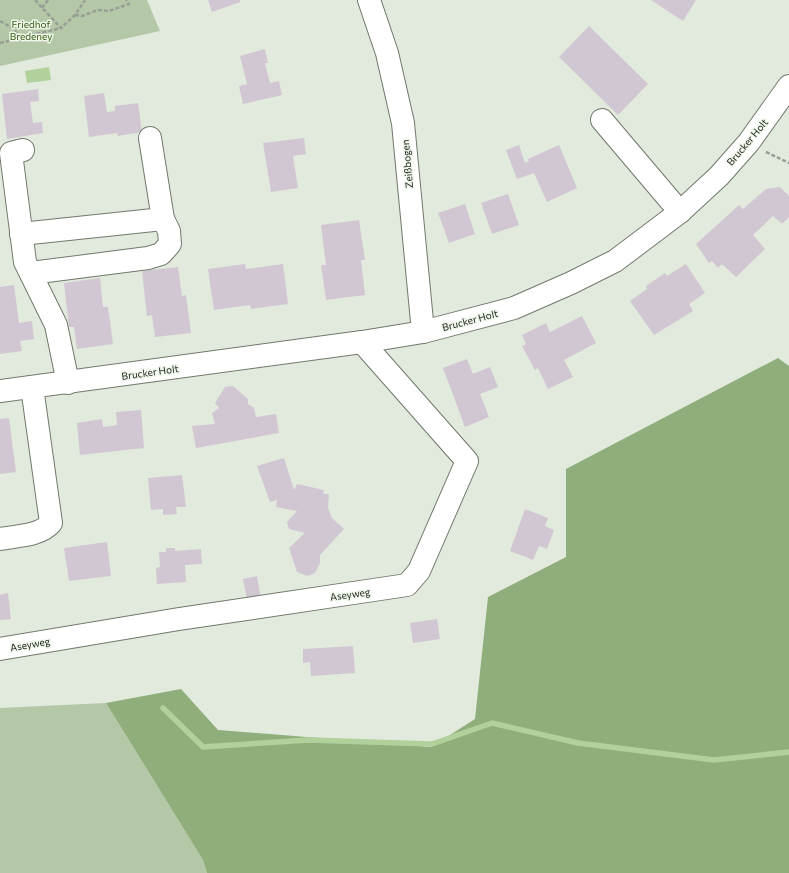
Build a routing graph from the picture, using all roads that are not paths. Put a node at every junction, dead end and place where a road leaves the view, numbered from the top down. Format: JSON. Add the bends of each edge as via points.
{"nodes":[{"id":1,"x":369,"y":0,"type":"edge"},
{"id":2,"x":789,"y":86,"type":"edge"},
{"id":3,"x":602,"y":120,"type":"dead end"},
{"id":4,"x":150,"y":138,"type":"dead end"},
{"id":5,"x":23,"y":150,"type":"dead end"},
{"id":6,"x":680,"y":212,"type":"junction"},
{"id":7,"x":163,"y":219,"type":"junction"},
{"id":8,"x":21,"y":234,"type":"junction"},
{"id":9,"x":31,"y":273,"type":"junction"},
{"id":10,"x":423,"y":332,"type":"junction"},
{"id":11,"x":362,"y":342,"type":"junction"},
{"id":12,"x":68,"y":383,"type":"junction"},
{"id":13,"x":32,"y":387,"type":"junction"},
{"id":14,"x":0,"y":391,"type":"edge"},
{"id":15,"x":0,"y":539,"type":"edge"},
{"id":16,"x":0,"y":649,"type":"edge"}],
"edges":[{"from":1,"to":10,"type":"street","name":"Zeißbogen","via":[[387,53],[403,124]]},
{"from":2,"to":6,"type":"street","name":"Brucker Holt","via":[[749,142],[719,176]]},
{"from":3,"to":6,"type":"street"},
{"from":4,"to":7,"type":"street"},
{"from":5,"to":8,"type":"street","via":[[11,153]]},
{"from":6,"to":10,"type":"street","name":"Brucker Holt","via":[[615,261],[571,284],[514,308]]},
{"from":7,"to":8,"type":"street"},
{"from":7,"to":9,"type":"street","via":[[169,231],[170,244],[162,254]]},
{"from":8,"to":9,"type":"street","via":[[25,262]]},
{"from":9,"to":12,"type":"street","via":[[56,325]]},
{"from":10,"to":11,"type":"street","name":"Brucker Holt"},
{"from":11,"to":12,"type":"street","name":"Brucker Holt"},
{"from":11,"to":16,"type":"street","name":"Aseyweg","via":[[467,461],[419,571],[407,585]]},
{"from":12,"to":13,"type":"street","name":"Brucker Holt"},
{"from":13,"to":14,"type":"street","name":"Brucker Holt"},
{"from":13,"to":15,"type":"street","via":[[51,523],[40,532]]}]}
